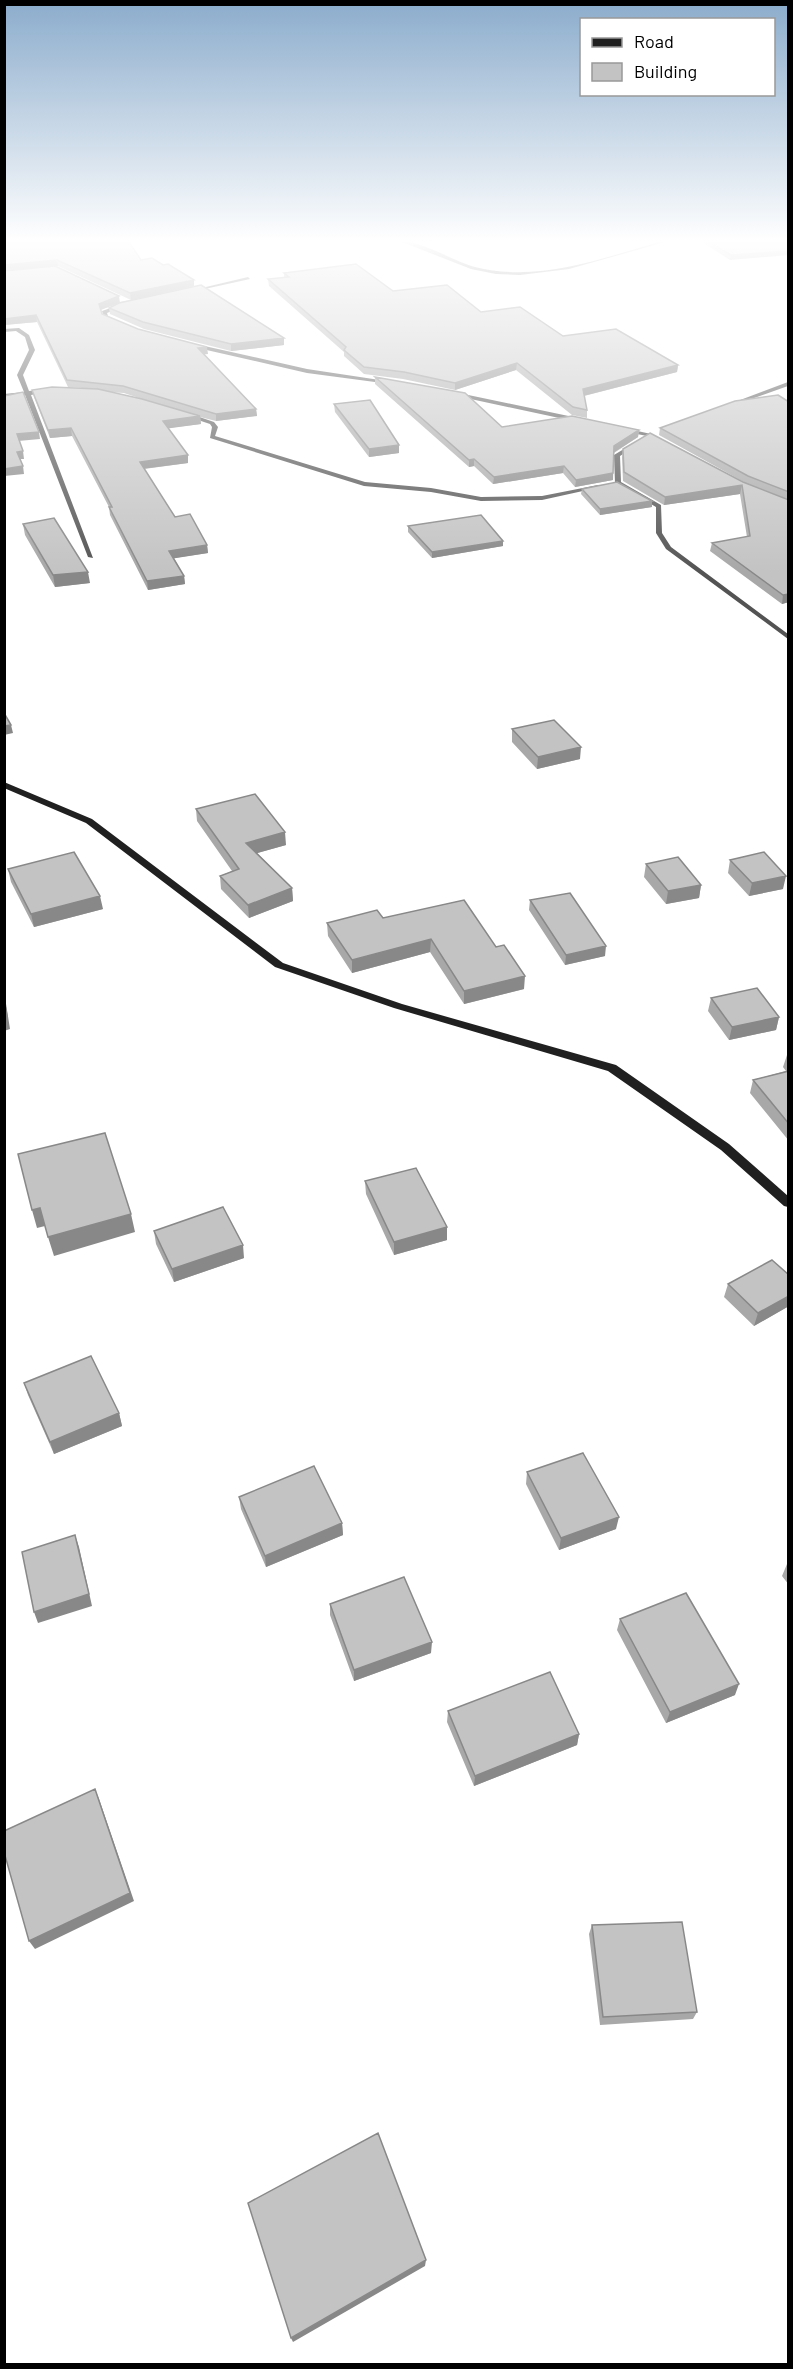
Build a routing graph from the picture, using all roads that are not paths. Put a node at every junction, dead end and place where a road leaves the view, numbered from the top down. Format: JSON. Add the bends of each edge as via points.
{"nodes":[{"id":1,"x":31,"y":353,"type":"edge"},
{"id":2,"x":225,"y":353,"type":"edge"},
{"id":3,"x":403,"y":383,"type":"edge"},
{"id":4,"x":789,"y":384,"type":"edge"},
{"id":5,"x":57,"y":390,"type":"edge"},
{"id":6,"x":27,"y":393,"type":"junction"},
{"id":7,"x":448,"y":393,"type":"edge"},
{"id":8,"x":4,"y":396,"type":"edge"},
{"id":9,"x":721,"y":408,"type":"edge"},
{"id":10,"x":174,"y":411,"type":"edge"},
{"id":11,"x":582,"y":421,"type":"edge"},
{"id":12,"x":616,"y":428,"type":"edge"},
{"id":13,"x":660,"y":431,"type":"edge"},
{"id":14,"x":650,"y":435,"type":"junction"},
{"id":15,"x":670,"y":447,"type":"edge"},
{"id":16,"x":618,"y":483,"type":"junction"},
{"id":17,"x":91,"y":557,"type":"dead end"},
{"id":18,"x":789,"y":637,"type":"edge"},
{"id":19,"x":4,"y":785,"type":"edge"},
{"id":20,"x":789,"y":1203,"type":"edge"}],
"edges":[{"from":1,"to":6,"type":"street","via":[[20,375]]},
{"from":2,"to":3,"type":"street","via":[[307,371]]},
{"from":4,"to":9,"type":"street"},
{"from":5,"to":6,"type":"street"},
{"from":6,"to":8,"type":"street"},
{"from":6,"to":17,"type":"street"},
{"from":7,"to":11,"type":"street"},
{"from":10,"to":16,"type":"street","via":[[212,423],[212,437],[221,441],[364,484],[481,499],[542,498]]},
{"from":12,"to":14,"type":"street"},
{"from":13,"to":14,"type":"street"},
{"from":14,"to":15,"type":"street"},
{"from":14,"to":16,"type":"street","via":[[617,455]]},
{"from":16,"to":18,"type":"street","via":[[658,506],[659,533],[668,548]]},
{"from":19,"to":20,"type":"main road","via":[[89,821],[279,965],[398,1006],[612,1068],[725,1147]]}]}
